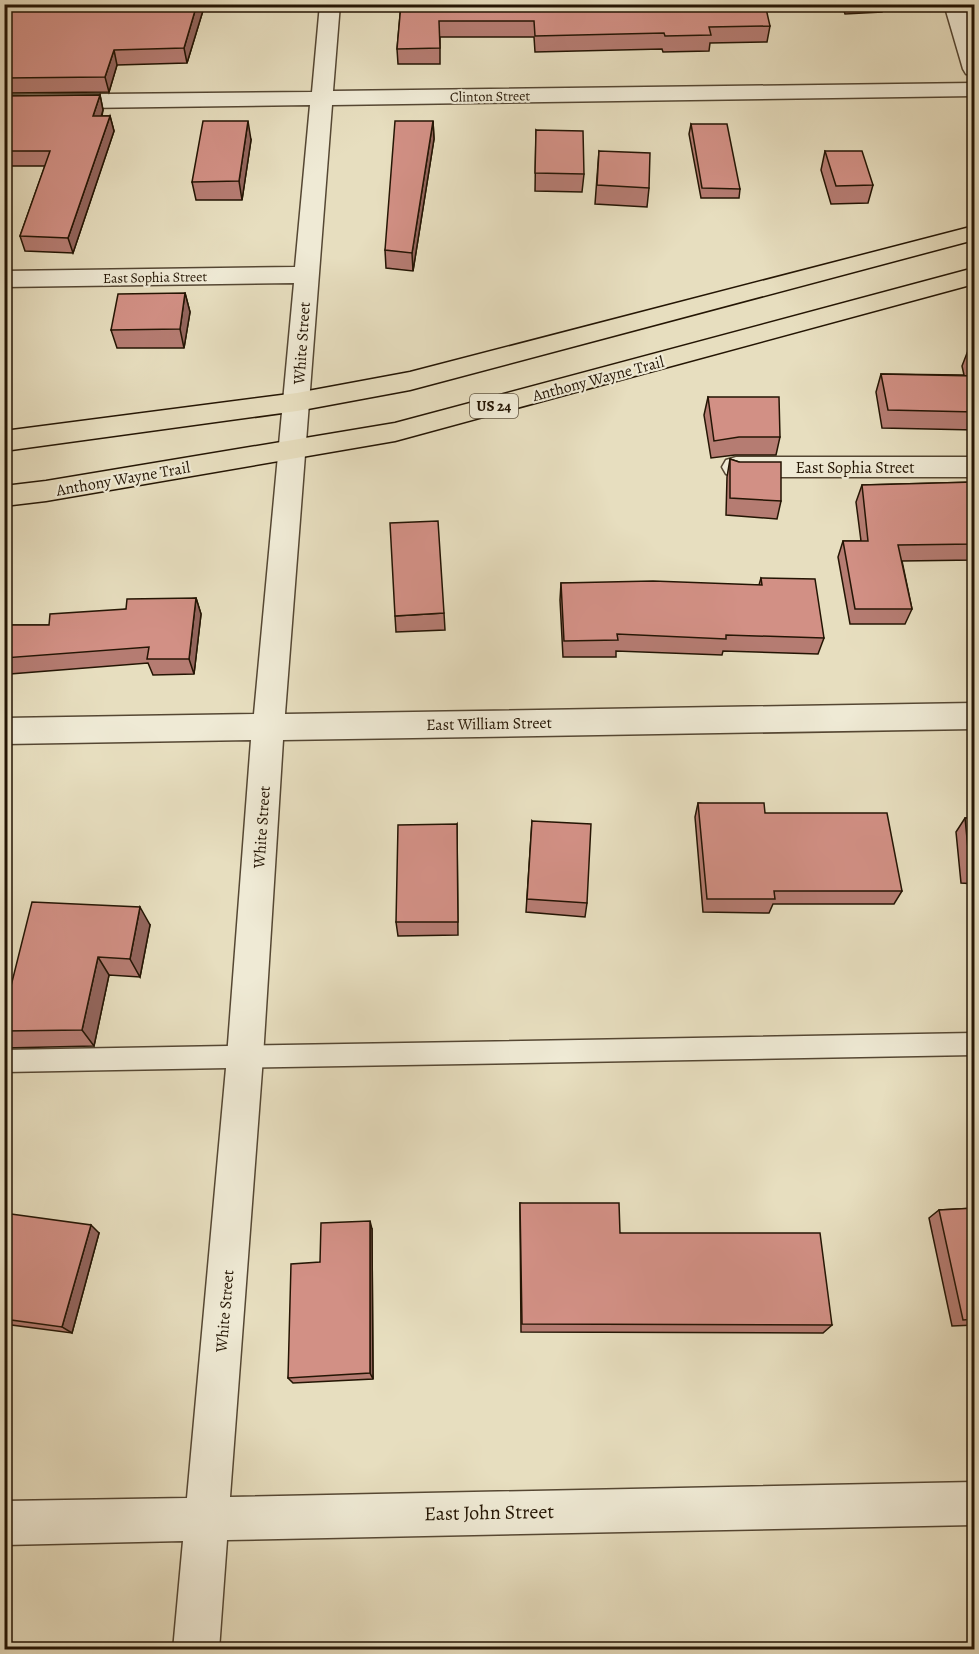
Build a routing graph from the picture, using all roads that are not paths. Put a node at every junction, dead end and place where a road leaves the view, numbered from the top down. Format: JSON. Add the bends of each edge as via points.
{"nodes":[{"id":1,"x":330,"y":4,"type":"edge"},
{"id":2,"x":954,"y":4,"type":"edge"},
{"id":3,"x":975,"y":69,"type":"edge"},
{"id":4,"x":975,"y":90,"type":"edge"},
{"id":5,"x":322,"y":98,"type":"junction"},
{"id":6,"x":4,"y":102,"type":"edge"},
{"id":7,"x":975,"y":232,"type":"edge"},
{"id":8,"x":306,"y":275,"type":"junction"},
{"id":9,"x":975,"y":276,"type":"edge"},
{"id":10,"x":4,"y":279,"type":"edge"},
{"id":11,"x":297,"y":402,"type":"junction"},
{"id":12,"x":4,"y":441,"type":"edge"},
{"id":13,"x":292,"y":449,"type":"junction"},
{"id":14,"x":735,"y":467,"type":"edge"},
{"id":15,"x":975,"y":467,"type":"edge"},
{"id":16,"x":4,"y":496,"type":"edge"},
{"id":17,"x":975,"y":716,"type":"edge"},
{"id":18,"x":269,"y":726,"type":"junction"},
{"id":19,"x":4,"y":731,"type":"edge"},
{"id":20,"x":975,"y":1044,"type":"edge"},
{"id":21,"x":245,"y":1057,"type":"junction"},
{"id":22,"x":4,"y":1061,"type":"edge"},
{"id":23,"x":975,"y":1504,"type":"edge"},
{"id":24,"x":208,"y":1518,"type":"junction"},
{"id":25,"x":4,"y":1523,"type":"edge"},
{"id":26,"x":196,"y":1650,"type":"edge"}],
"edges":[{"from":1,"to":5,"type":"street","name":"White Street"},
{"from":2,"to":3,"type":"street"},
{"from":4,"to":5,"type":"street","name":"Clinton Street"},
{"from":5,"to":6,"type":"street","name":"Clinton Street"},
{"from":5,"to":8,"type":"street","name":"White Street"},
{"from":7,"to":11,"type":"highway","via":[[410,381]]},
{"from":8,"to":10,"type":"street","name":"East Sophia Street"},
{"from":8,"to":11,"type":"street","name":"White Street"},
{"from":9,"to":13,"type":"highway","name":"Anthony Wayne Trail","number":"US 24","via":[[396,432]]},
{"from":11,"to":12,"type":"highway"},
{"from":11,"to":13,"type":"street","name":"White Street"},
{"from":13,"to":16,"type":"highway","name":"Anthony Wayne Trail","number":"US 24"},
{"from":13,"to":18,"type":"street","name":"White Street"},
{"from":14,"to":15,"type":"street","name":"East Sophia Street"},
{"from":17,"to":18,"type":"street","name":"East William Street"},
{"from":18,"to":19,"type":"street","name":"East William Street"},
{"from":18,"to":21,"type":"street","name":"White Street"},
{"from":20,"to":21,"type":"lane"},
{"from":21,"to":22,"type":"lane"},
{"from":21,"to":24,"type":"street","name":"White Street"},
{"from":23,"to":24,"type":"street","name":"East John Street"},
{"from":24,"to":25,"type":"street","name":"East John Street"},
{"from":24,"to":26,"type":"street","name":"White Street"}]}
